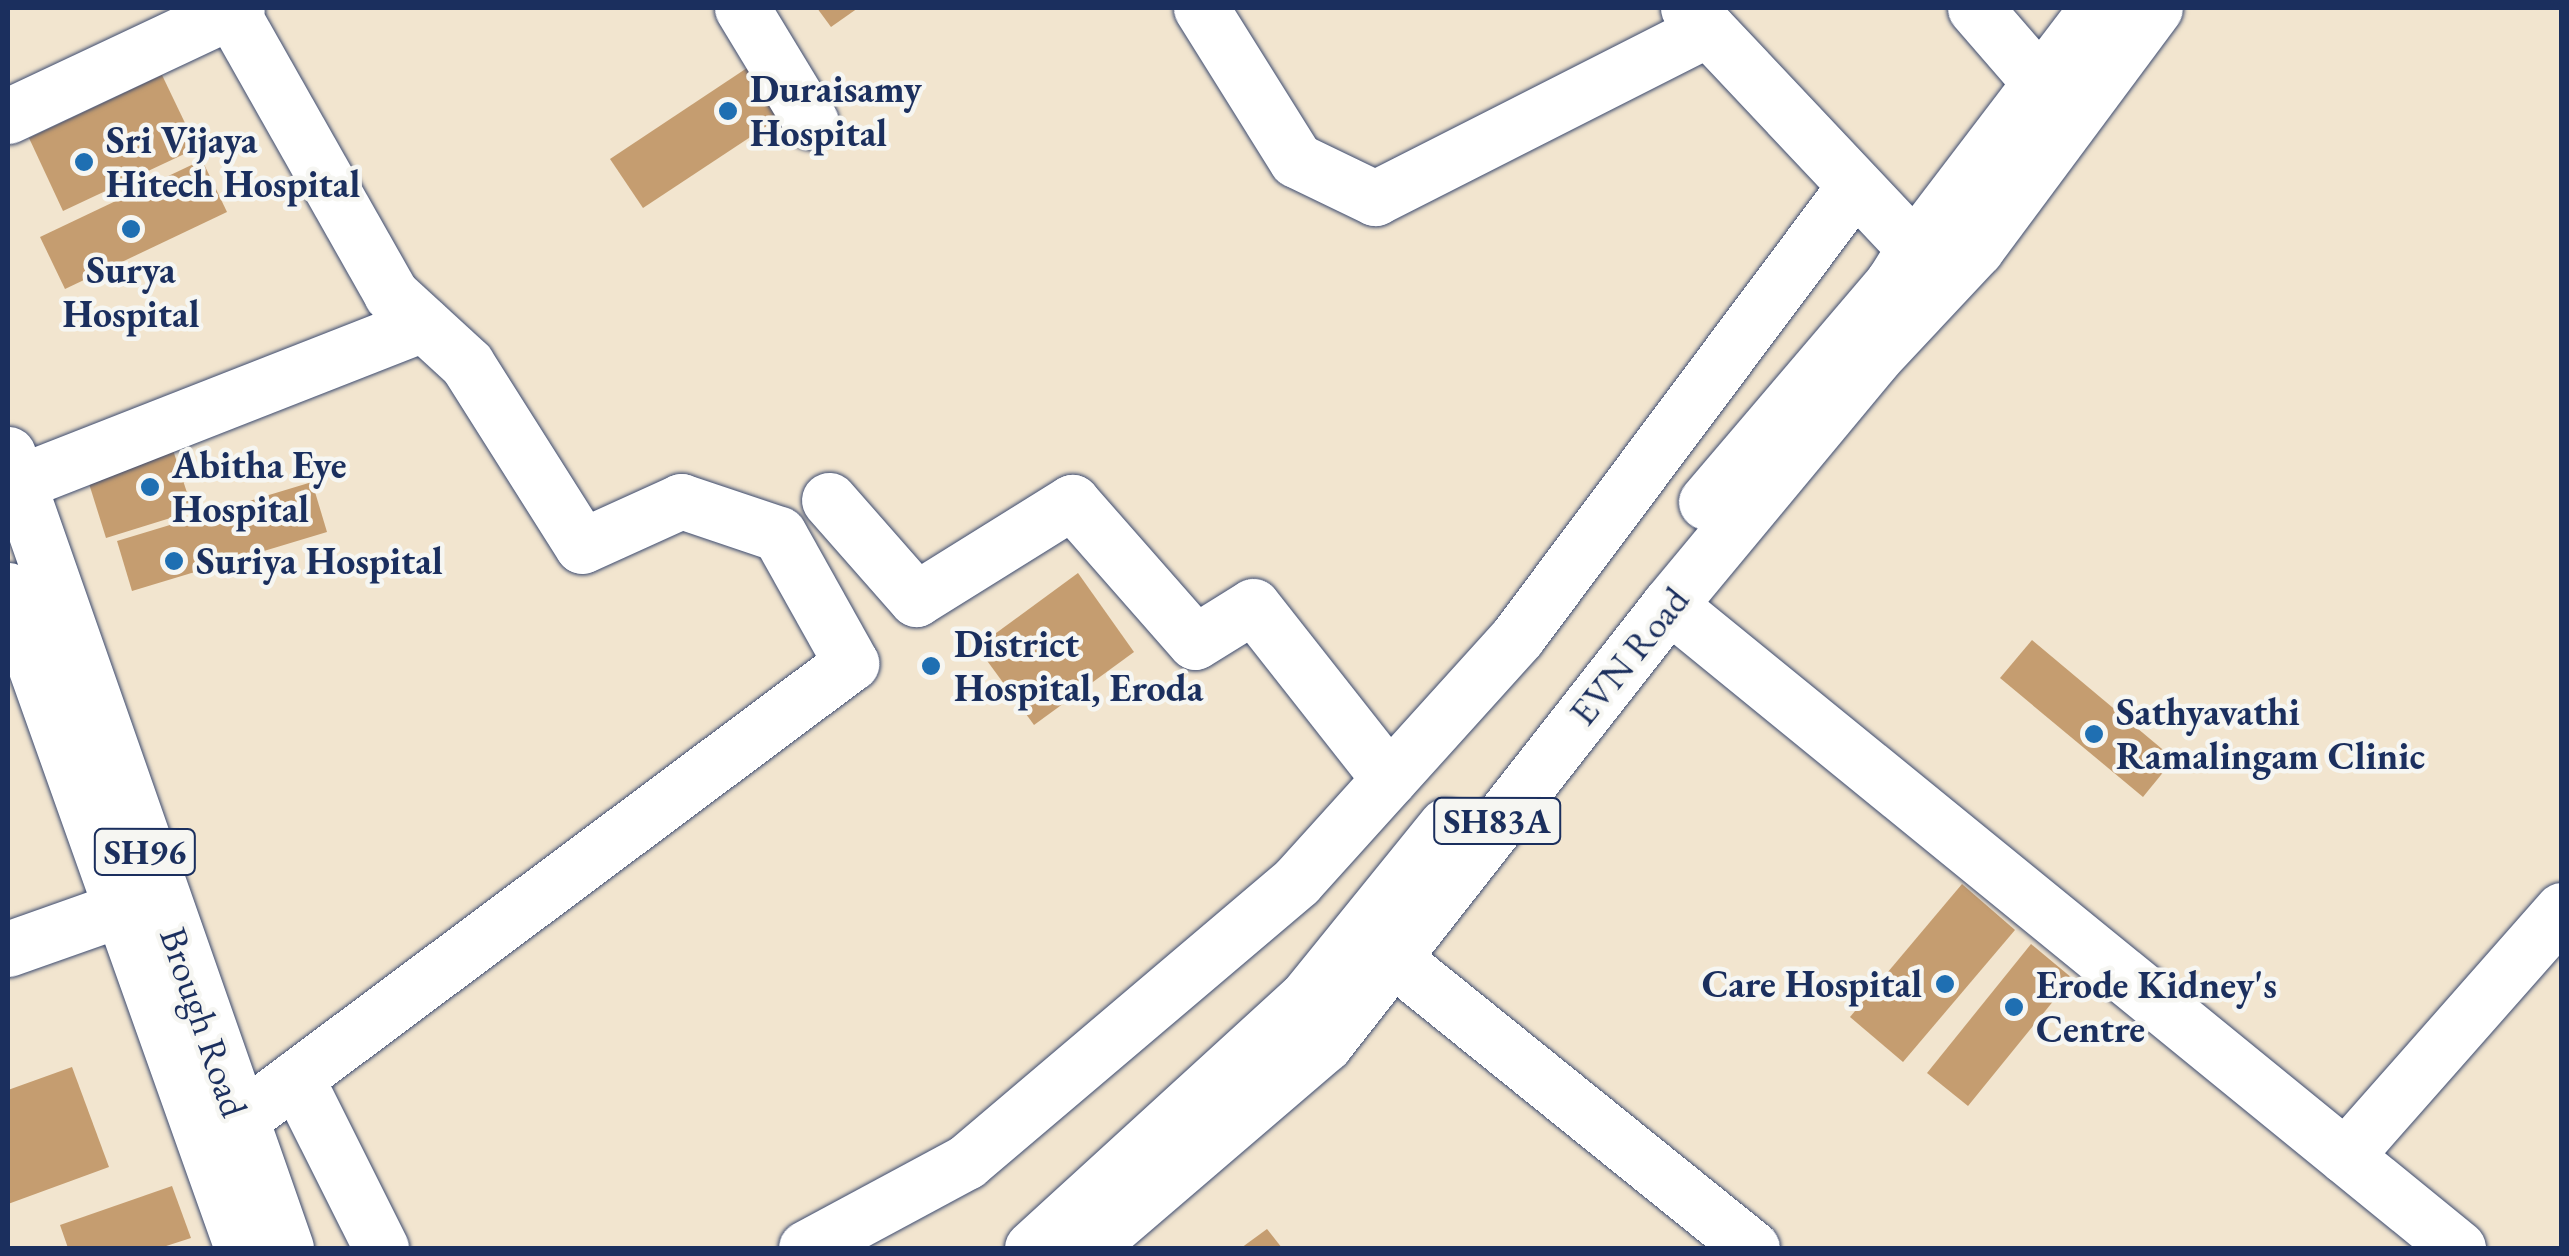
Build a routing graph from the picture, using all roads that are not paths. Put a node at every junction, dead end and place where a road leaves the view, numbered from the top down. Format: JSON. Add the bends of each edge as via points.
{"nodes":[{"id":1,"x":742,"y":8,"type":"edge"},
{"id":2,"x":1201,"y":8,"type":"edge"},
{"id":3,"x":1975,"y":8,"type":"edge"},
{"id":4,"x":2098,"y":8,"type":"edge"},
{"id":5,"x":2155,"y":8,"type":"edge"},
{"id":6,"x":234,"y":9,"type":"edge"},
{"id":7,"x":1698,"y":18,"type":"edge"},
{"id":8,"x":2040,"y":83,"type":"junction"},
{"id":9,"x":8,"y":116,"type":"edge"},
{"id":10,"x":810,"y":122,"type":"dead end"},
{"id":11,"x":1853,"y":188,"type":"junction"},
{"id":12,"x":1904,"y":265,"type":"junction"},
{"id":13,"x":423,"y":324,"type":"junction"},
{"id":14,"x":1873,"y":359,"type":"junction"},
{"id":15,"x":11,"y":481,"type":"edge"},
{"id":16,"x":830,"y":500,"type":"dead end"},
{"id":17,"x":8,"y":590,"type":"edge"},
{"id":18,"x":1669,"y":605,"type":"junction"},
{"id":19,"x":8,"y":640,"type":"edge"},
{"id":20,"x":1389,"y":779,"type":"junction"},
{"id":21,"x":2562,"y":910,"type":"edge"},
{"id":22,"x":104,"y":915,"type":"junction"},
{"id":23,"x":8,"y":950,"type":"edge"},
{"id":24,"x":1390,"y":956,"type":"junction"},
{"id":25,"x":296,"y":1078,"type":"junction"},
{"id":26,"x":238,"y":1121,"type":"junction"},
{"id":27,"x":2345,"y":1156,"type":"junction"},
{"id":28,"x":234,"y":1248,"type":"edge"},
{"id":29,"x":286,"y":1248,"type":"edge"},
{"id":30,"x":381,"y":1248,"type":"edge"},
{"id":31,"x":806,"y":1248,"type":"edge"},
{"id":32,"x":1032,"y":1248,"type":"edge"},
{"id":33,"x":1087,"y":1248,"type":"edge"},
{"id":34,"x":1752,"y":1248,"type":"edge"},
{"id":35,"x":2458,"y":1248,"type":"edge"}],
"edges":[{"from":1,"to":10,"type":"street"},
{"from":2,"to":7,"type":"street","via":[[1296,160],[1376,198]]},
{"from":3,"to":8,"type":"street"},
{"from":4,"to":8,"type":"street","name":"EVN Road","number":"SH83A"},
{"from":5,"to":14,"type":"street","via":[[1976,249]]},
{"from":6,"to":9,"type":"street"},
{"from":6,"to":13,"type":"street","via":[[391,294]]},
{"from":7,"to":11,"type":"street"},
{"from":8,"to":12,"type":"street","name":"EVN Road","number":"SH83A"},
{"from":11,"to":12,"type":"street"},
{"from":11,"to":20,"type":"street","via":[[1518,636]]},
{"from":12,"to":14,"type":"street","name":"EVN Road","number":"SH83A"},
{"from":12,"to":32,"type":"street","via":[[1305,999]]},
{"from":13,"to":15,"type":"street"},
{"from":13,"to":25,"type":"street","via":[[467,364],[582,546],[681,501],[779,534],[851,663]]},
{"from":14,"to":18,"type":"street","name":"EVN Road","number":"SH83A"},
{"from":15,"to":26,"type":"street","name":"Brough Road","number":"SH96"},
{"from":15,"to":28,"type":"street","number":"SH96"},
{"from":16,"to":20,"type":"street","via":[[916,600],[1072,502],[1195,642],[1253,606]]},
{"from":17,"to":28,"type":"street","number":"SH96"},
{"from":18,"to":24,"type":"street","name":"EVN Road","number":"SH83A"},
{"from":18,"to":27,"type":"street"},
{"from":19,"to":22,"type":"street","name":"Brough Road","number":"SH96"},
{"from":20,"to":31,"type":"street","via":[[1296,882],[966,1162]]},
{"from":21,"to":27,"type":"street"},
{"from":22,"to":23,"type":"street"},
{"from":22,"to":28,"type":"street","name":"Brough Road","number":"SH96"},
{"from":24,"to":33,"type":"street","name":"EVN Road","number":"SH83A","via":[[1325,1044]]},
{"from":24,"to":34,"type":"street"},
{"from":25,"to":26,"type":"street"},
{"from":25,"to":30,"type":"street"},
{"from":26,"to":29,"type":"street","name":"Brough Road","number":"SH96"},
{"from":27,"to":35,"type":"street"}]}
